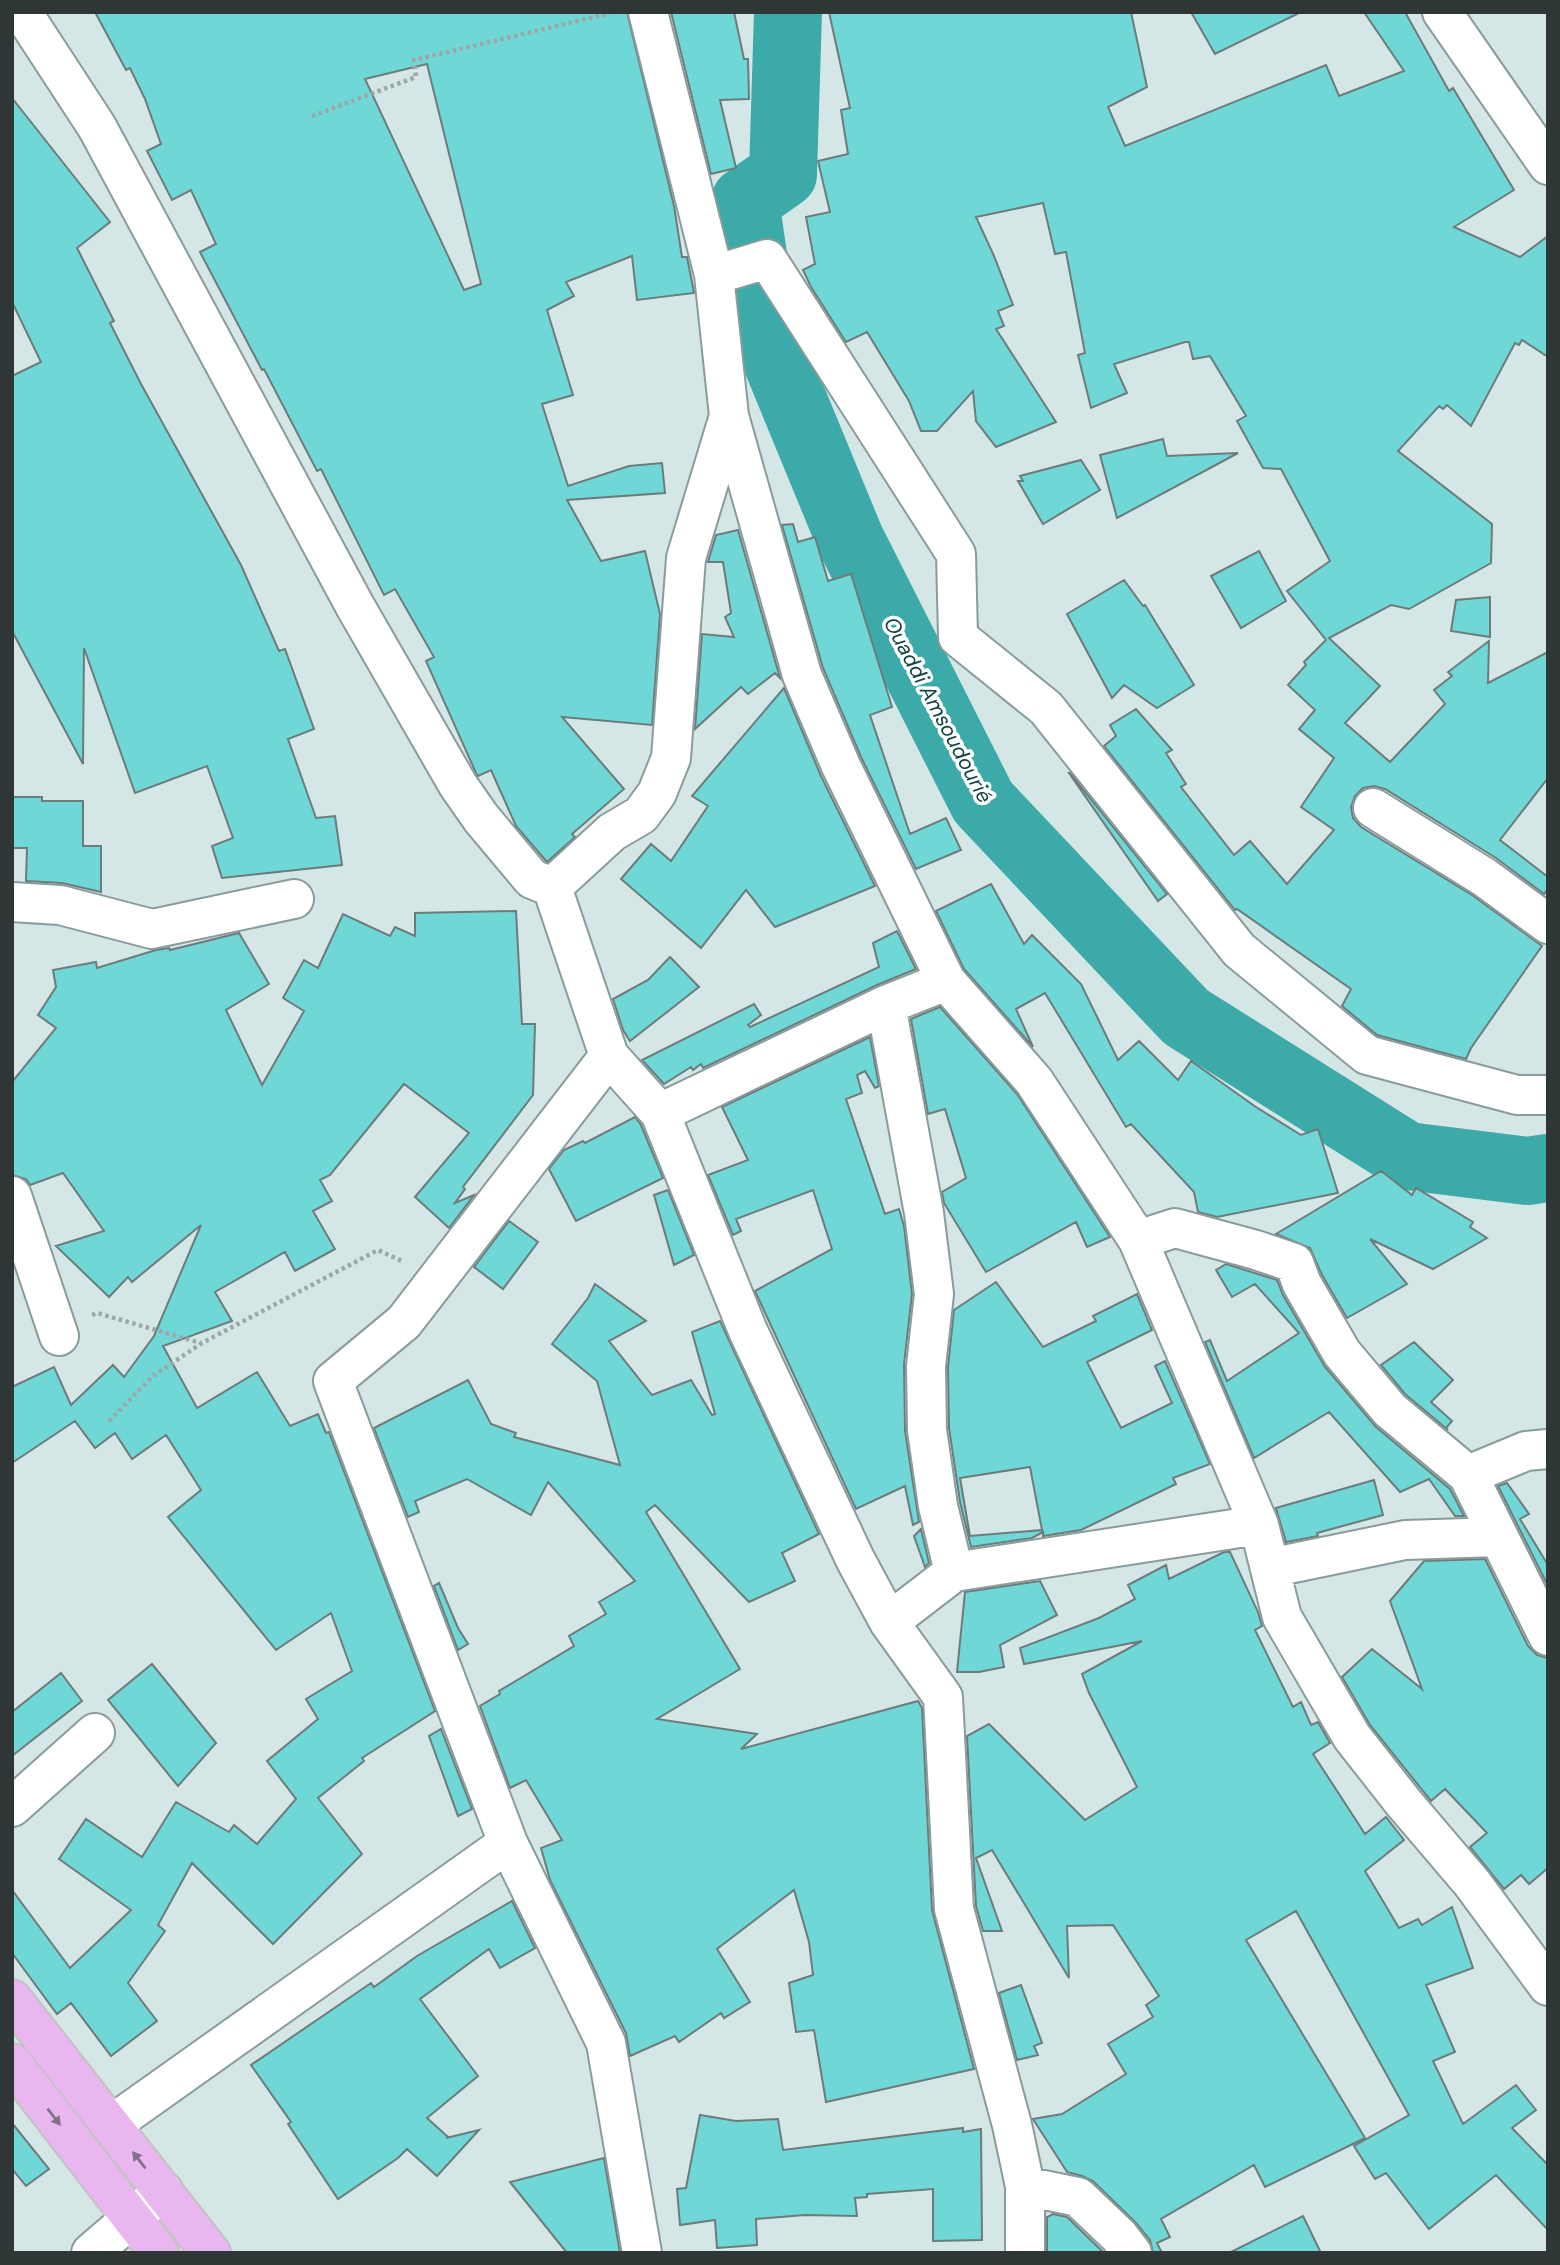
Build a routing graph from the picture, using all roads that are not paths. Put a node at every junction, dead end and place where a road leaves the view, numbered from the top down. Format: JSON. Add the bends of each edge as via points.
{"nodes":[{"id":1,"x":22,"y":12,"type":"edge"},
{"id":2,"x":648,"y":12,"type":"edge"},
{"id":3,"x":1442,"y":12,"type":"edge"},
{"id":4,"x":1548,"y":165,"type":"edge"},
{"id":5,"x":740,"y":267,"type":"junction"},
{"id":6,"x":729,"y":416,"type":"junction"},
{"id":7,"x":1373,"y":808,"type":"dead end"},
{"id":8,"x":552,"y":887,"type":"junction"},
{"id":9,"x":294,"y":899,"type":"dead end"},
{"id":10,"x":12,"y":902,"type":"edge"},
{"id":11,"x":1548,"y":924,"type":"edge"},
{"id":12,"x":946,"y":981,"type":"junction"},
{"id":13,"x":886,"y":1005,"type":"junction"},
{"id":14,"x":609,"y":1056,"type":"junction"},
{"id":15,"x":1548,"y":1096,"type":"edge"},
{"id":16,"x":660,"y":1113,"type":"junction"},
{"id":17,"x":12,"y":1196,"type":"edge"},
{"id":18,"x":1138,"y":1240,"type":"junction"},
{"id":19,"x":59,"y":1336,"type":"road end"},
{"id":20,"x":1548,"y":1450,"type":"edge"},
{"id":21,"x":1468,"y":1475,"type":"junction"},
{"id":22,"x":1259,"y":1525,"type":"junction"},
{"id":23,"x":1498,"y":1537,"type":"junction"},
{"id":24,"x":1270,"y":1569,"type":"junction"},
{"id":25,"x":954,"y":1572,"type":"junction"},
{"id":26,"x":889,"y":1622,"type":"junction"},
{"id":27,"x":1548,"y":1636,"type":"edge"},
{"id":28,"x":95,"y":1734,"type":"dead end"},
{"id":29,"x":12,"y":1807,"type":"edge"},
{"id":30,"x":508,"y":1843,"type":"junction"},
{"id":31,"x":1548,"y":1986,"type":"edge"},
{"id":32,"x":12,"y":1999,"type":"edge"},
{"id":33,"x":12,"y":2063,"type":"edge"},
{"id":34,"x":111,"y":2125,"type":"junction"},
{"id":35,"x":1025,"y":2186,"type":"junction"},
{"id":36,"x":163,"y":2191,"type":"junction"},
{"id":37,"x":132,"y":2218,"type":"junction"},
{"id":38,"x":91,"y":2253,"type":"edge"},
{"id":39,"x":159,"y":2253,"type":"edge"},
{"id":40,"x":211,"y":2253,"type":"edge"},
{"id":41,"x":642,"y":2253,"type":"edge"},
{"id":42,"x":1025,"y":2253,"type":"edge"},
{"id":43,"x":1132,"y":2253,"type":"edge"}],
"edges":[{"from":1,"to":8,"type":"street","via":[[97,127],[355,606],[458,785],[532,878]]},
{"from":2,"to":5,"type":"street"},
{"from":3,"to":4,"type":"street"},
{"from":5,"to":6,"type":"street"},
{"from":5,"to":15,"type":"street","via":[[956,554],[958,637],[1046,708],[1239,950],[1367,1055],[1517,1095]]},
{"from":6,"to":8,"type":"street","via":[[686,558],[671,758],[642,816],[612,832]]},
{"from":6,"to":12,"type":"street","via":[[802,675]]},
{"from":7,"to":11,"type":"street","via":[[1484,877]]},
{"from":8,"to":14,"type":"street"},
{"from":9,"to":10,"type":"street","via":[[152,929],[61,905]]},
{"from":12,"to":13,"type":"street"},
{"from":12,"to":18,"type":"street","via":[[1034,1081]]},
{"from":13,"to":16,"type":"street"},
{"from":13,"to":25,"type":"street","via":[[934,1294],[926,1366],[927,1430]]},
{"from":14,"to":16,"type":"street"},
{"from":14,"to":30,"type":"street","via":[[404,1322],[333,1381]]},
{"from":16,"to":26,"type":"street","via":[[748,1331]]},
{"from":17,"to":19,"type":"street"},
{"from":18,"to":21,"type":"street","via":[[1175,1228],[1294,1263],[1342,1353],[1390,1410]]},
{"from":18,"to":22,"type":"street"},
{"from":20,"to":21,"type":"street","via":[[1526,1451]]},
{"from":21,"to":23,"type":"street"},
{"from":22,"to":24,"type":"street"},
{"from":22,"to":25,"type":"street"},
{"from":23,"to":24,"type":"street","via":[[1405,1540]]},
{"from":23,"to":27,"type":"street"},
{"from":24,"to":31,"type":"street","via":[[1282,1617],[1352,1737],[1472,1883]]},
{"from":25,"to":26,"type":"street"},
{"from":26,"to":35,"type":"street","via":[[943,1697],[954,1909]]},
{"from":28,"to":29,"type":"street"},
{"from":30,"to":34,"type":"street"},
{"from":30,"to":41,"type":"street","via":[[606,2043]]},
{"from":32,"to":34,"type":"highway"},
{"from":33,"to":37,"type":"highway","one_way":true},
{"from":36,"to":34,"type":"highway","one_way":true},
{"from":35,"to":42,"type":"street"},
{"from":35,"to":43,"type":"street","via":[[1077,2196]]},
{"from":36,"to":37,"type":"street"},
{"from":36,"to":40,"type":"highway"},
{"from":37,"to":38,"type":"street"},
{"from":37,"to":39,"type":"highway"}]}
